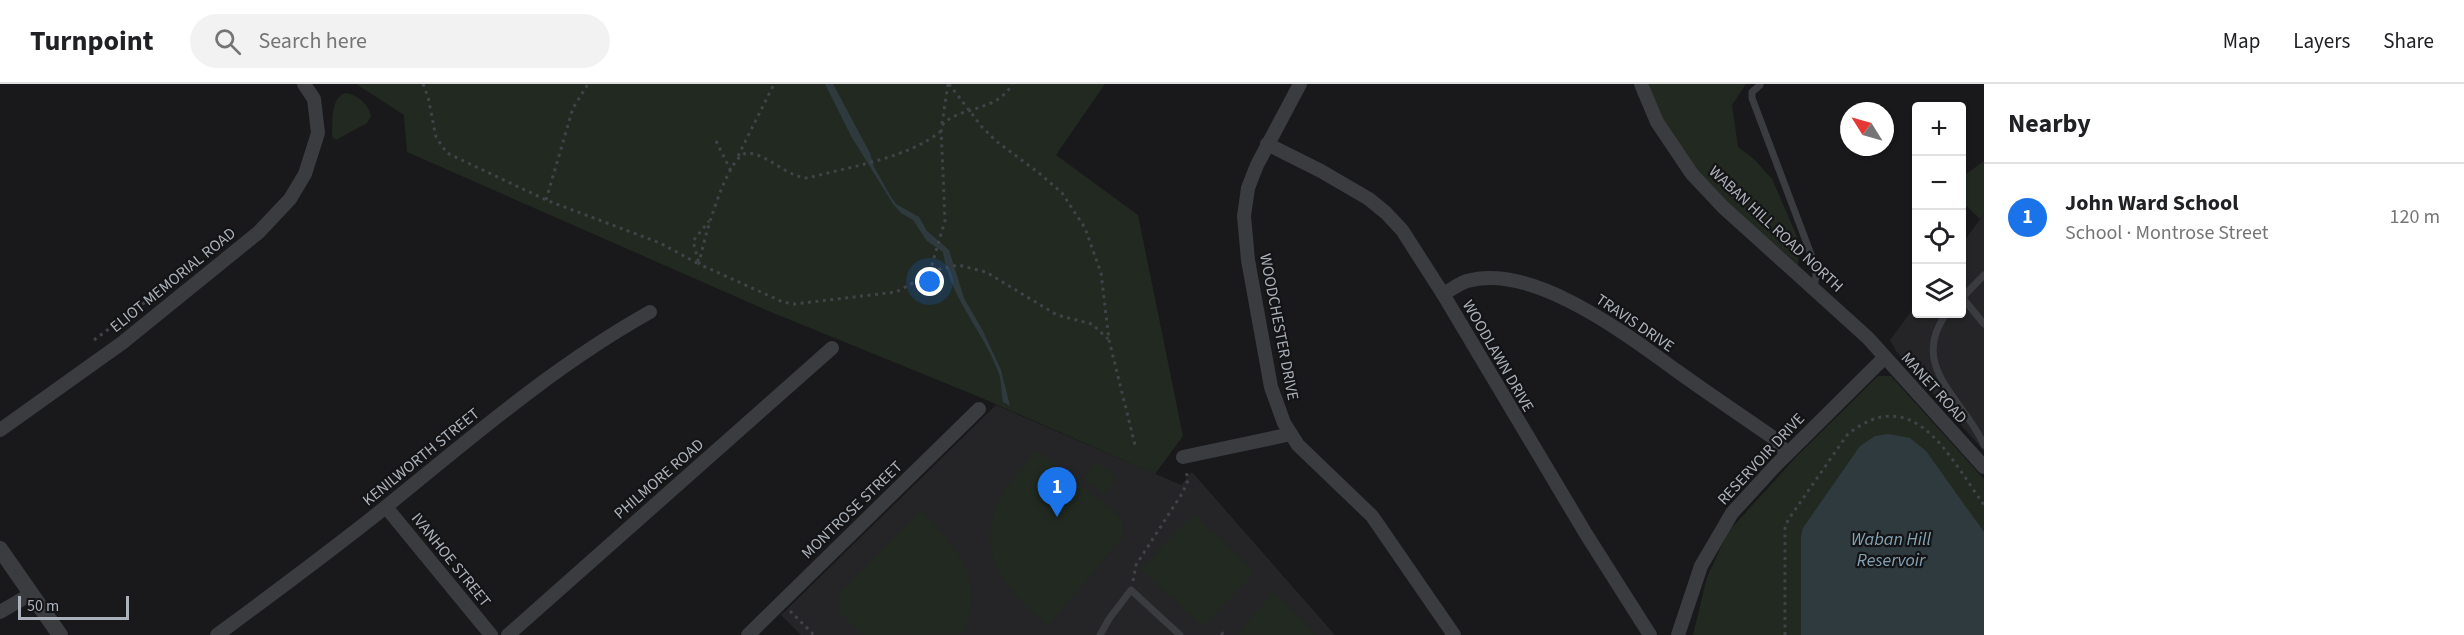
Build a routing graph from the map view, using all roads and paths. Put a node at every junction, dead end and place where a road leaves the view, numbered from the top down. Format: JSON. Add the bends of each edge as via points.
{"nodes":[{"id":1,"x":304,"y":84,"type":"edge"},
{"id":2,"x":423,"y":84,"type":"edge"},
{"id":3,"x":588,"y":84,"type":"edge"},
{"id":4,"x":774,"y":84,"type":"edge"},
{"id":5,"x":948,"y":84,"type":"edge"},
{"id":6,"x":1012,"y":84,"type":"edge"},
{"id":7,"x":1300,"y":84,"type":"edge"},
{"id":8,"x":1641,"y":84,"type":"edge"},
{"id":9,"x":1760,"y":85,"type":"edge"},
{"id":10,"x":971,"y":111,"type":"junction"},
{"id":11,"x":941,"y":129,"type":"junction"},
{"id":12,"x":716,"y":141,"type":"dead end"},
{"id":13,"x":1267,"y":144,"type":"junction"},
{"id":14,"x":735,"y":161,"type":"junction"},
{"id":15,"x":731,"y":171,"type":"junction"},
{"id":16,"x":546,"y":200,"type":"junction"},
{"id":17,"x":710,"y":220,"type":"junction"},
{"id":18,"x":699,"y":264,"type":"junction"},
{"id":19,"x":930,"y":271,"type":"junction"},
{"id":20,"x":1984,"y":275,"type":"edge"},
{"id":21,"x":171,"y":283,"type":"dead end"},
{"id":22,"x":1814,"y":287,"type":"junction"},
{"id":23,"x":1966,"y":293,"type":"edge"},
{"id":24,"x":1443,"y":294,"type":"junction"},
{"id":25,"x":1966,"y":302,"type":"edge"},
{"id":26,"x":651,"y":312,"type":"dead end"},
{"id":27,"x":1943,"y":318,"type":"edge"},
{"id":28,"x":1984,"y":324,"type":"edge"},
{"id":29,"x":94,"y":340,"type":"dead end"},
{"id":30,"x":1109,"y":340,"type":"junction"},
{"id":31,"x":831,"y":348,"type":"dead end"},
{"id":32,"x":1884,"y":358,"type":"junction"},
{"id":33,"x":979,"y":409,"type":"dead end"},
{"id":34,"x":0,"y":430,"type":"edge"},
{"id":35,"x":1291,"y":434,"type":"junction"},
{"id":36,"x":1984,"y":445,"type":"edge"},
{"id":37,"x":1136,"y":449,"type":"dead end"},
{"id":38,"x":1787,"y":454,"type":"junction"},
{"id":39,"x":1183,"y":457,"type":"joint"},
{"id":40,"x":1982,"y":460,"type":"edge"},
{"id":41,"x":1984,"y":505,"type":"edge"},
{"id":42,"x":386,"y":507,"type":"junction"},
{"id":43,"x":0,"y":549,"type":"edge"},
{"id":44,"x":1131,"y":590,"type":"junction"},
{"id":45,"x":31,"y":594,"type":"junction"},
{"id":46,"x":782,"y":602,"type":"junction"},
{"id":47,"x":0,"y":612,"type":"edge"},
{"id":48,"x":60,"y":635,"type":"edge"},
{"id":49,"x":217,"y":635,"type":"edge"},
{"id":50,"x":490,"y":635,"type":"edge"},
{"id":51,"x":508,"y":635,"type":"edge"},
{"id":52,"x":748,"y":635,"type":"edge"},
{"id":53,"x":814,"y":635,"type":"edge"},
{"id":54,"x":1100,"y":635,"type":"edge"},
{"id":55,"x":1180,"y":635,"type":"edge"},
{"id":56,"x":1454,"y":635,"type":"edge"},
{"id":57,"x":1650,"y":635,"type":"edge"},
{"id":58,"x":1678,"y":635,"type":"edge"},
{"id":59,"x":1785,"y":635,"type":"edge"}],
"edges":[{"from":1,"to":34,"type":"street","name":"ELIOT MEMORIAL ROAD","via":[[314,99],[318,133],[305,174],[290,199],[259,232],[122,343]]},
{"from":2,"to":16,"type":"path","via":[[436,137],[445,151]]},
{"from":3,"to":16,"type":"path","via":[[573,108]]},
{"from":4,"to":14,"type":"path"},
{"from":5,"to":10,"type":"path"},
{"from":5,"to":11,"type":"path"},
{"from":6,"to":10,"type":"path","via":[[999,99]]},
{"from":7,"to":13,"type":"street","name":"WOODCHESTER DRIVE"},
{"from":8,"to":22,"type":"street","name":"WABAN HILL ROAD NORTH","via":[[1658,122],[1692,174],[1723,207]]},
{"from":9,"to":22,"type":"lane","via":[[1752,92],[1752,98],[1815,265]]},
{"from":10,"to":11,"type":"path","via":[[947,120]]},
{"from":10,"to":30,"type":"path","via":[[996,141],[1062,193],[1085,228],[1101,273]]},
{"from":11,"to":14,"type":"path","via":[[928,140],[881,158],[804,178],[748,153]]},
{"from":11,"to":19,"type":"path","via":[[945,210]]},
{"from":12,"to":15,"type":"path"},
{"from":13,"to":24,"type":"street","name":"WOODLAWN DRIVE","via":[[1321,171],[1386,213],[1402,230]]},
{"from":13,"to":35,"type":"street","name":"WOODCHESTER DRIVE","via":[[1248,188],[1245,243],[1271,387]]},
{"from":14,"to":15,"type":"path"},
{"from":15,"to":17,"type":"path"},
{"from":16,"to":18,"type":"path","via":[[660,243]]},
{"from":17,"to":18,"type":"path"},
{"from":17,"to":18,"type":"path","via":[[693,241]]},
{"from":18,"to":19,"type":"path","via":[[783,302],[800,304],[896,292]]},
{"from":19,"to":30,"type":"path","via":[[954,265],[990,273],[1057,315],[1092,324]]},
{"from":20,"to":23,"type":"lane"},
{"from":21,"to":29,"type":"path"},
{"from":22,"to":32,"type":"street","name":"WABAN HILL ROAD NORTH"},
{"from":24,"to":38,"type":"street","name":"TRAVIS DRIVE","via":[[1465,282],[1494,279],[1562,297],[1614,326],[1775,439]]},
{"from":24,"to":57,"type":"street","name":"WOODLAWN DRIVE"},
{"from":25,"to":28,"type":"lane"},
{"from":26,"to":42,"type":"street","name":"KENILWORTH STREET","via":[[589,349],[470,437]]},
{"from":27,"to":36,"type":"lane","via":[[1932,340],[1932,356],[1945,385]]},
{"from":30,"to":37,"type":"path"},
{"from":31,"to":51,"type":"street","name":"PHILMORE ROAD"},
{"from":32,"to":38,"type":"street","name":"RESERVOIR DRIVE"},
{"from":32,"to":40,"type":"street","name":"MANET ROAD"},
{"from":33,"to":46,"type":"street","name":"MONTROSE STREET"},
{"from":35,"to":39,"type":"street"},
{"from":35,"to":56,"type":"street","name":"WOODCHESTER DRIVE","via":[[1371,516]]},
{"from":38,"to":58,"type":"street","name":"RESERVOIR DRIVE","via":[[1720,531],[1701,566]]},
{"from":39,"to":44,"type":"path","via":[[1187,484],[1136,565]]},
{"from":41,"to":59,"type":"path","via":[[1935,436],[1919,423],[1882,417],[1859,425],[1847,435],[1785,528]]},
{"from":42,"to":49,"type":"street","name":"KENILWORTH STREET"},
{"from":42,"to":50,"type":"street","name":"IVANHOE STREET"},
{"from":43,"to":45,"type":"street"},
{"from":44,"to":54,"type":"lane"},
{"from":44,"to":55,"type":"lane"},
{"from":45,"to":47,"type":"street"},
{"from":45,"to":48,"type":"street"},
{"from":46,"to":52,"type":"street","name":"MONTROSE STREET"},
{"from":46,"to":53,"type":"path"}]}
